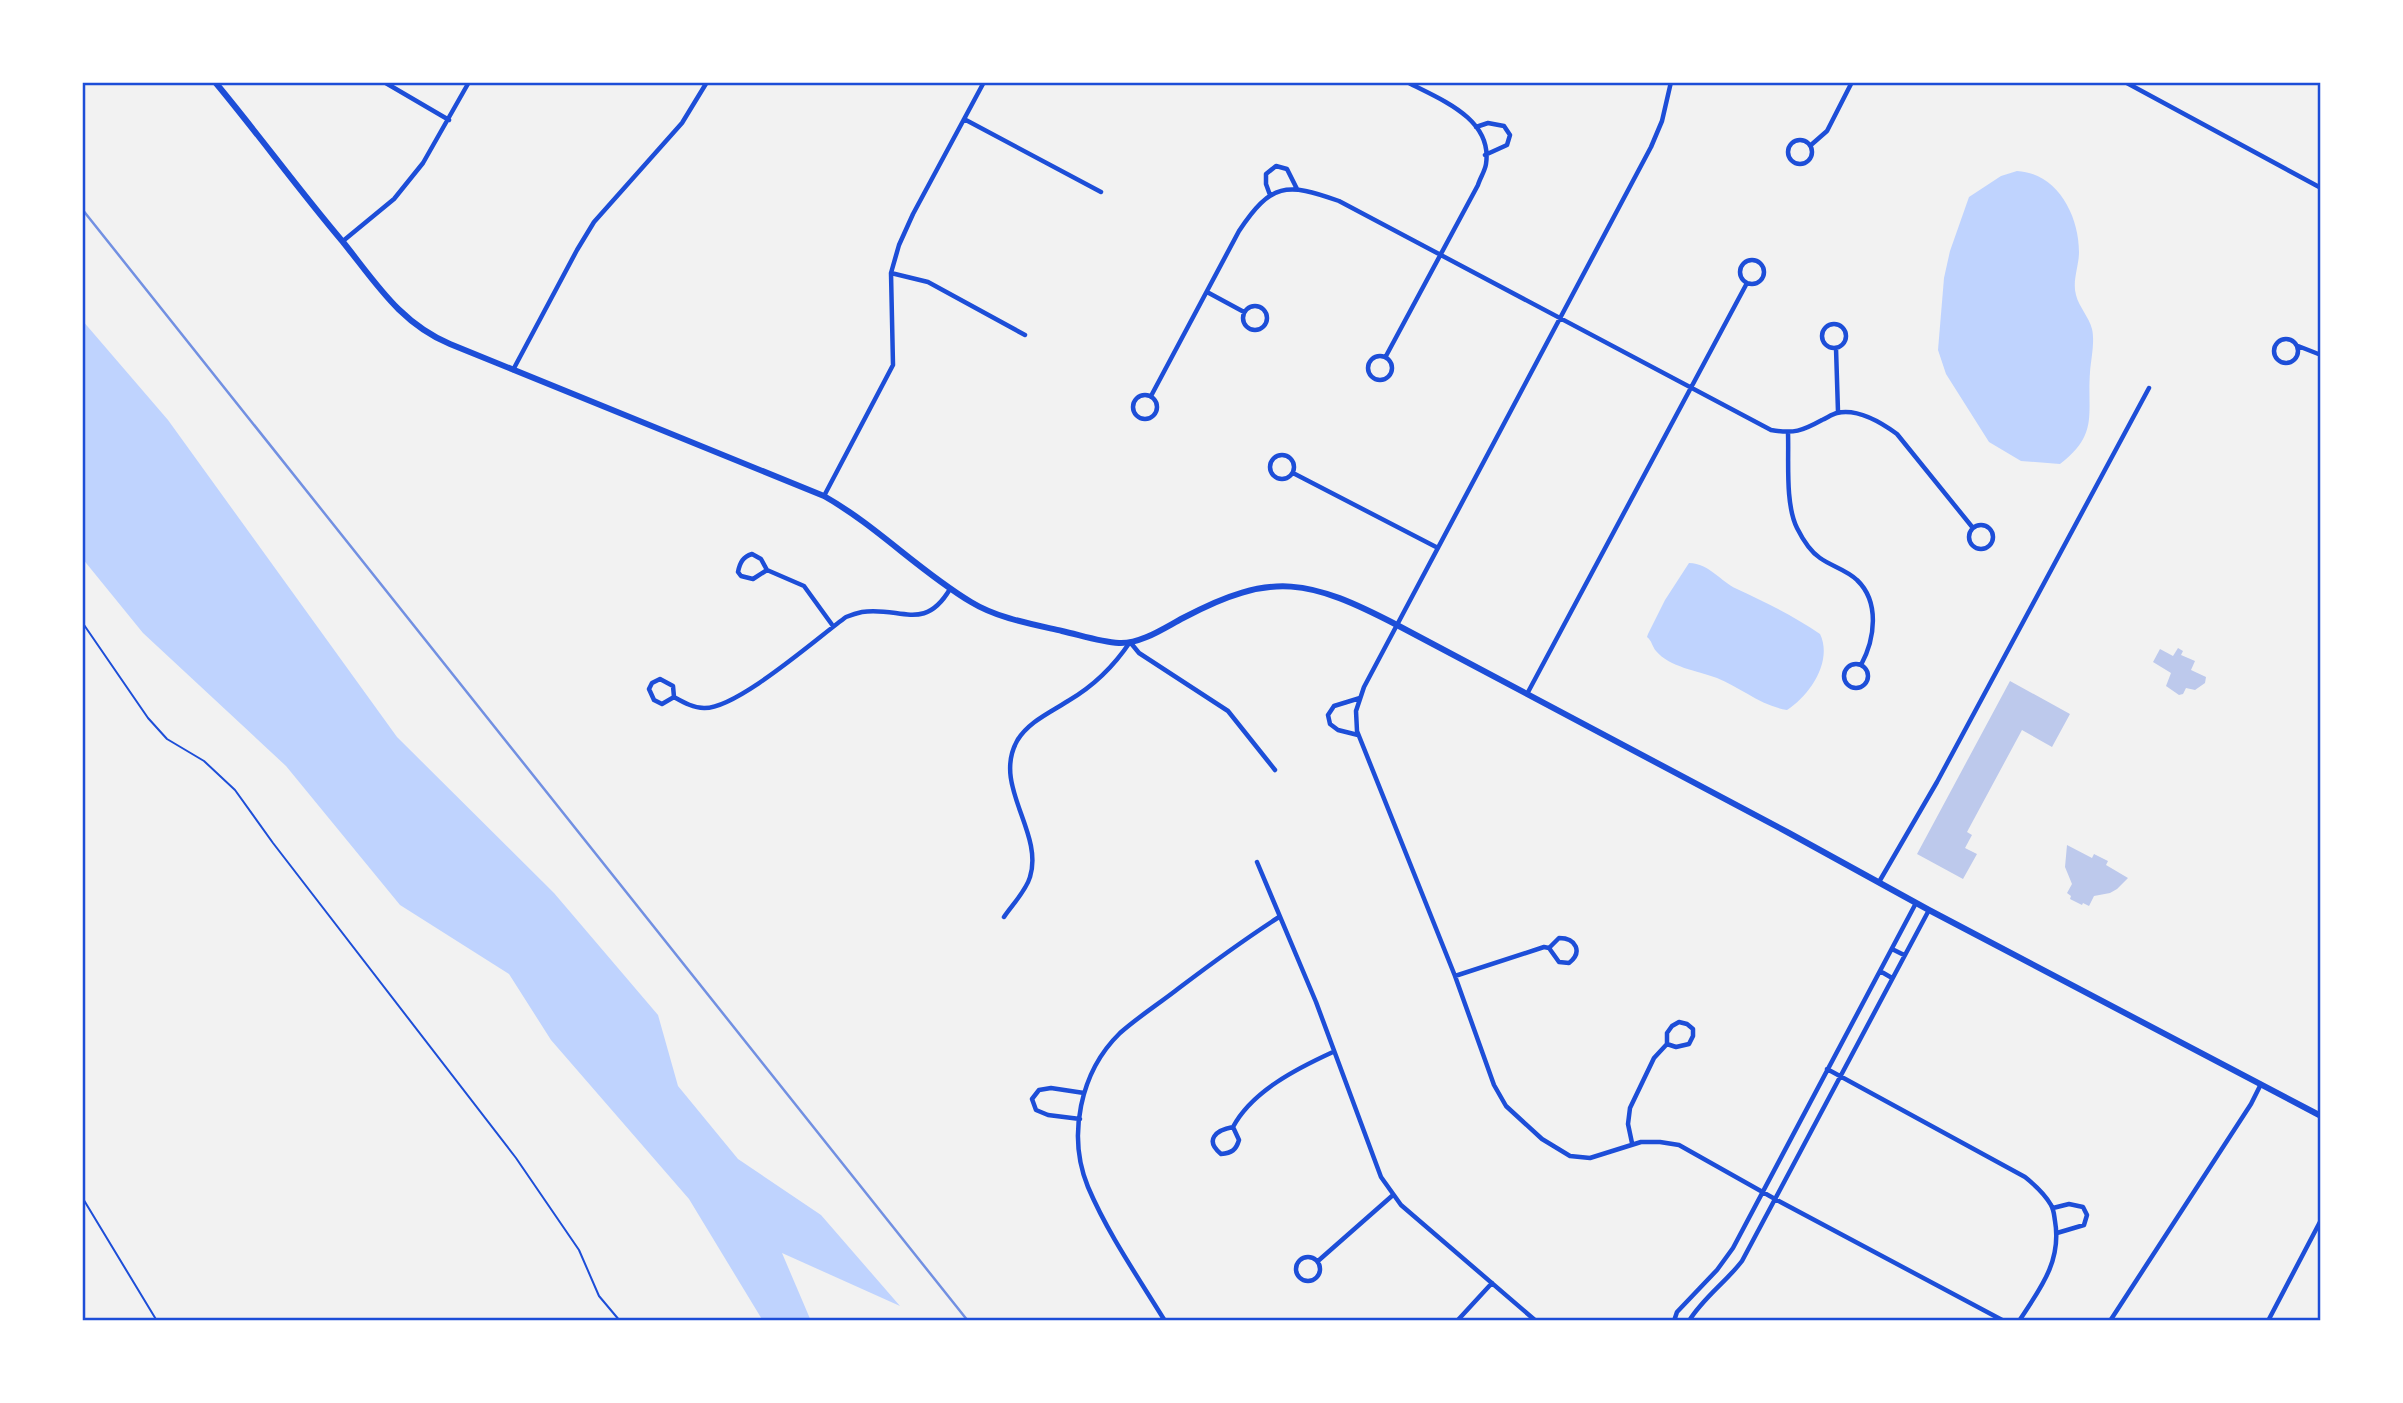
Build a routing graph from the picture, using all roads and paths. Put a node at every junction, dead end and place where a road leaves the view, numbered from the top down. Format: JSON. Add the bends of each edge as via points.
{"nodes":[{"id":1,"x":215,"y":82,"type":"edge"},
{"id":2,"x":384,"y":82,"type":"edge"},
{"id":3,"x":469,"y":82,"type":"edge"},
{"id":4,"x":707,"y":82,"type":"edge"},
{"id":5,"x":984,"y":82,"type":"edge"},
{"id":6,"x":1407,"y":82,"type":"edge"},
{"id":7,"x":1671,"y":82,"type":"edge"},
{"id":8,"x":1852,"y":82,"type":"edge"},
{"id":9,"x":2125,"y":82,"type":"edge"},
{"id":10,"x":964,"y":118,"type":"junction"},
{"id":11,"x":449,"y":120,"type":"junction"},
{"id":12,"x":1476,"y":127,"type":"junction"},
{"id":13,"x":1811,"y":145,"type":"junction"},
{"id":14,"x":1486,"y":155,"type":"junction"},
{"id":15,"x":2321,"y":188,"type":"edge"},
{"id":16,"x":1297,"y":189,"type":"junction"},
{"id":17,"x":1101,"y":192,"type":"dead end"},
{"id":18,"x":1270,"y":195,"type":"junction"},
{"id":19,"x":342,"y":241,"type":"junction"},
{"id":20,"x":1441,"y":254,"type":"junction"},
{"id":21,"x":891,"y":273,"type":"junction"},
{"id":22,"x":1747,"y":283,"type":"junction"},
{"id":23,"x":1207,"y":292,"type":"junction"},
{"id":24,"x":1244,"y":312,"type":"junction"},
{"id":25,"x":1562,"y":318,"type":"junction"},
{"id":26,"x":1025,"y":335,"type":"dead end"},
{"id":27,"x":2297,"y":346,"type":"junction"},
{"id":28,"x":1836,"y":348,"type":"junction"},
{"id":29,"x":2321,"y":355,"type":"edge"},
{"id":30,"x":1386,"y":356,"type":"junction"},
{"id":31,"x":513,"y":370,"type":"junction"},
{"id":32,"x":1691,"y":388,"type":"junction"},
{"id":33,"x":2149,"y":388,"type":"dead end"},
{"id":34,"x":1151,"y":396,"type":"junction"},
{"id":35,"x":1838,"y":412,"type":"junction"},
{"id":36,"x":1788,"y":433,"type":"junction"},
{"id":37,"x":1293,"y":473,"type":"junction"},
{"id":38,"x":824,"y":496,"type":"junction"},
{"id":39,"x":1973,"y":528,"type":"junction"},
{"id":40,"x":1438,"y":548,"type":"junction"},
{"id":41,"x":767,"y":570,"type":"junction"},
{"id":42,"x":950,"y":589,"type":"junction"},
{"id":43,"x":82,"y":622,"type":"edge"},
{"id":44,"x":1397,"y":625,"type":"junction"},
{"id":45,"x":833,"y":626,"type":"junction"},
{"id":46,"x":1130,"y":642,"type":"junction"},
{"id":47,"x":1861,"y":665,"type":"junction"},
{"id":48,"x":1527,"y":694,"type":"junction"},
{"id":49,"x":674,"y":697,"type":"junction"},
{"id":50,"x":1360,"y":698,"type":"junction"},
{"id":51,"x":1358,"y":735,"type":"junction"},
{"id":52,"x":1275,"y":770,"type":"dead end"},
{"id":53,"x":1257,"y":862,"type":"dead end"},
{"id":54,"x":1879,"y":882,"type":"junction"},
{"id":55,"x":1916,"y":903,"type":"junction"},
{"id":56,"x":1929,"y":910,"type":"junction"},
{"id":57,"x":1279,"y":917,"type":"junction"},
{"id":58,"x":1004,"y":918,"type":"dead end"},
{"id":59,"x":1549,"y":948,"type":"junction"},
{"id":60,"x":1892,"y":949,"type":"junction"},
{"id":61,"x":1904,"y":955,"type":"junction"},
{"id":62,"x":1880,"y":971,"type":"junction"},
{"id":63,"x":1455,"y":976,"type":"junction"},
{"id":64,"x":1892,"y":978,"type":"junction"},
{"id":65,"x":1667,"y":1044,"type":"junction"},
{"id":66,"x":1333,"y":1052,"type":"junction"},
{"id":67,"x":1827,"y":1069,"type":"junction"},
{"id":68,"x":1839,"y":1076,"type":"junction"},
{"id":69,"x":2261,"y":1084,"type":"junction"},
{"id":70,"x":1084,"y":1093,"type":"junction"},
{"id":71,"x":2321,"y":1116,"type":"edge"},
{"id":72,"x":1080,"y":1119,"type":"junction"},
{"id":73,"x":1233,"y":1127,"type":"junction"},
{"id":74,"x":1632,"y":1143,"type":"junction"},
{"id":75,"x":1762,"y":1191,"type":"junction"},
{"id":76,"x":1392,"y":1195,"type":"junction"},
{"id":77,"x":82,"y":1197,"type":"edge"},
{"id":78,"x":1774,"y":1199,"type":"junction"},
{"id":79,"x":2053,"y":1208,"type":"junction"},
{"id":80,"x":2321,"y":1220,"type":"edge"},
{"id":81,"x":2057,"y":1234,"type":"junction"},
{"id":82,"x":1318,"y":1261,"type":"junction"},
{"id":83,"x":1492,"y":1283,"type":"junction"},
{"id":84,"x":157,"y":1321,"type":"edge"},
{"id":85,"x":620,"y":1321,"type":"edge"},
{"id":86,"x":1165,"y":1321,"type":"edge"},
{"id":87,"x":1457,"y":1321,"type":"edge"},
{"id":88,"x":1536,"y":1321,"type":"edge"},
{"id":89,"x":1674,"y":1321,"type":"edge"},
{"id":90,"x":1689,"y":1321,"type":"edge"},
{"id":91,"x":2004,"y":1321,"type":"edge"},
{"id":92,"x":2019,"y":1321,"type":"edge"},
{"id":93,"x":2109,"y":1321,"type":"edge"},
{"id":94,"x":2269,"y":1321,"type":"edge"}],
"edges":[{"from":1,"to":19,"type":"street"},
{"from":2,"to":11,"type":"street"},
{"from":3,"to":11,"type":"street"},
{"from":4,"to":31,"type":"street","via":[[682,123],[594,222]]},
{"from":5,"to":10,"type":"street"},
{"from":6,"to":12,"type":"street","via":[[1468,115]]},
{"from":7,"to":25,"type":"street","via":[[1651,147]]},
{"from":8,"to":13,"type":"street","via":[[1827,131]]},
{"from":9,"to":15,"type":"street"},
{"from":10,"to":17,"type":"street"},
{"from":10,"to":21,"type":"street","via":[[912,214]]},
{"from":11,"to":19,"type":"street","via":[[394,199]]},
{"from":12,"to":14,"type":"street"},
{"from":12,"to":14,"type":"street","via":[[1488,123],[1504,126],[1510,135],[1507,145]]},
{"from":13,"to":13,"type":"street","via":[[1803,140],[1793,142],[1788,150],[1790,159],[1797,164],[1808,162]]},
{"from":14,"to":20,"type":"street","via":[[1478,184]]},
{"from":16,"to":18,"type":"street"},
{"from":16,"to":18,"type":"street","via":[[1287,169],[1276,166],[1266,174]]},
{"from":16,"to":20,"type":"street","via":[[1339,201]]},
{"from":18,"to":23,"type":"street","via":[[1239,231]]},
{"from":19,"to":31,"type":"street","via":[[414,326]]},
{"from":20,"to":25,"type":"street"},
{"from":20,"to":30,"type":"street"},
{"from":21,"to":26,"type":"street","via":[[928,282]]},
{"from":21,"to":38,"type":"street","via":[[893,365]]},
{"from":22,"to":22,"type":"street","via":[[1757,284],[1763,276],[1758,261],[1747,261],[1740,268]]},
{"from":22,"to":32,"type":"street"},
{"from":23,"to":24,"type":"street"},
{"from":23,"to":34,"type":"street"},
{"from":24,"to":24,"type":"street","via":[[1243,322],[1251,330],[1267,322],[1261,307],[1250,306]]},
{"from":25,"to":32,"type":"street"},
{"from":25,"to":40,"type":"street"},
{"from":27,"to":27,"type":"street","via":[[2294,361],[2284,364],[2275,356],[2280,341],[2291,340]]},
{"from":27,"to":29,"type":"street"},
{"from":28,"to":28,"type":"street","via":[[1843,344],[1846,333],[1832,324],[1823,329],[1821,337],[1827,347]]},
{"from":28,"to":35,"type":"street"},
{"from":30,"to":30,"type":"street","via":[[1370,360],[1368,372],[1374,378],[1390,375],[1392,365]]},
{"from":31,"to":38,"type":"street"},
{"from":32,"to":36,"type":"street","via":[[1771,430]]},
{"from":32,"to":48,"type":"street"},
{"from":33,"to":54,"type":"street"},
{"from":34,"to":34,"type":"street","via":[[1140,395],[1134,402],[1133,411],[1139,417],[1150,418],[1157,411]]},
{"from":35,"to":36,"type":"street"},
{"from":35,"to":39,"type":"street","via":[[1862,415],[1897,434]]},
{"from":36,"to":47,"type":"street","via":[[1792,517],[1798,530],[1818,557],[1856,579],[1870,606],[1872,637]]},
{"from":37,"to":37,"type":"street","via":[[1288,456],[1278,456],[1271,463],[1276,478],[1284,480]]},
{"from":37,"to":40,"type":"street"},
{"from":38,"to":42,"type":"street"},
{"from":39,"to":39,"type":"street","via":[[1970,544],[1988,548],[1993,538],[1989,528]]},
{"from":40,"to":44,"type":"street"},
{"from":41,"to":41,"type":"street","via":[[752,554],[745,556],[738,572],[753,579]]},
{"from":41,"to":45,"type":"street","via":[[804,586]]},
{"from":42,"to":45,"type":"street","via":[[938,606],[915,617],[863,611]]},
{"from":42,"to":46,"type":"street","via":[[977,606],[1014,619]]},
{"from":43,"to":85,"type":"path","via":[[167,739],[204,761],[235,790],[516,1158],[579,1250],[599,1296]]},
{"from":44,"to":46,"type":"street","via":[[1322,591],[1272,587],[1224,597]]},
{"from":44,"to":48,"type":"street"},
{"from":44,"to":50,"type":"street"},
{"from":45,"to":49,"type":"street","via":[[722,705],[705,709]]},
{"from":46,"to":52,"type":"street","via":[[1139,653],[1228,711]]},
{"from":46,"to":58,"type":"street","via":[[1092,684],[1051,710],[1017,741],[1010,772],[1033,863],[1030,880]]},
{"from":47,"to":47,"type":"street","via":[[1852,665],[1845,672],[1845,680],[1853,688],[1868,681]]},
{"from":48,"to":54,"type":"street"},
{"from":49,"to":49,"type":"street","via":[[667,681],[652,683],[649,690],[654,700],[662,704]]},
{"from":50,"to":51,"type":"street","via":[[1355,721]]},
{"from":50,"to":51,"type":"street","via":[[1334,706],[1328,715],[1338,730]]},
{"from":51,"to":63,"type":"street"},
{"from":53,"to":57,"type":"street"},
{"from":54,"to":55,"type":"street"},
{"from":55,"to":56,"type":"street"},
{"from":55,"to":60,"type":"street"},
{"from":56,"to":61,"type":"street"},
{"from":56,"to":69,"type":"street"},
{"from":57,"to":66,"type":"street"},
{"from":57,"to":70,"type":"street","via":[[1120,1033],[1096,1066]]},
{"from":59,"to":59,"type":"street","via":[[1559,962],[1569,963],[1578,951],[1567,938],[1559,938]]},
{"from":59,"to":63,"type":"street"},
{"from":60,"to":61,"type":"street"},
{"from":60,"to":62,"type":"street"},
{"from":61,"to":64,"type":"street"},
{"from":62,"to":64,"type":"street"},
{"from":62,"to":67,"type":"street"},
{"from":63,"to":74,"type":"street","via":[[1494,1085],[1506,1106],[1542,1139],[1570,1156],[1590,1158]]},
{"from":64,"to":68,"type":"street"},
{"from":65,"to":65,"type":"street","via":[[1689,1044],[1693,1029],[1679,1022],[1672,1026]]},
{"from":65,"to":74,"type":"street","via":[[1654,1058],[1630,1108]]},
{"from":66,"to":73,"type":"street","via":[[1266,1091],[1241,1113]]},
{"from":66,"to":76,"type":"street","via":[[1371,1156]]},
{"from":67,"to":68,"type":"street"},
{"from":67,"to":75,"type":"street"},
{"from":68,"to":78,"type":"street"},
{"from":68,"to":79,"type":"street","via":[[2025,1177]]},
{"from":69,"to":71,"type":"street"},
{"from":69,"to":93,"type":"street"},
{"from":70,"to":72,"type":"street"},
{"from":70,"to":72,"type":"street","via":[[1051,1088],[1039,1090],[1032,1100],[1036,1110],[1048,1115]]},
{"from":72,"to":86,"type":"street","via":[[1078,1142],[1088,1185]]},
{"from":73,"to":73,"type":"street","via":[[1240,1140],[1237,1147],[1221,1154],[1214,1148],[1213,1136]]},
{"from":74,"to":75,"type":"street","via":[[1679,1145]]},
{"from":75,"to":78,"type":"street"},
{"from":75,"to":89,"type":"street","via":[[1733,1248],[1683,1304]]},
{"from":76,"to":82,"type":"street"},
{"from":76,"to":83,"type":"street"},
{"from":77,"to":84,"type":"path"},
{"from":78,"to":90,"type":"street","via":[[1742,1261]]},
{"from":78,"to":91,"type":"street"},
{"from":79,"to":81,"type":"street"},
{"from":79,"to":81,"type":"street","via":[[2069,1204],[2083,1207],[2087,1215],[2084,1225]]},
{"from":80,"to":94,"type":"street"},
{"from":81,"to":92,"type":"street","via":[[2052,1266]]},
{"from":82,"to":82,"type":"street","via":[[1300,1259],[1296,1270],[1300,1278],[1307,1282],[1315,1279],[1321,1270]]},
{"from":83,"to":87,"type":"street"},
{"from":83,"to":88,"type":"street"}]}
